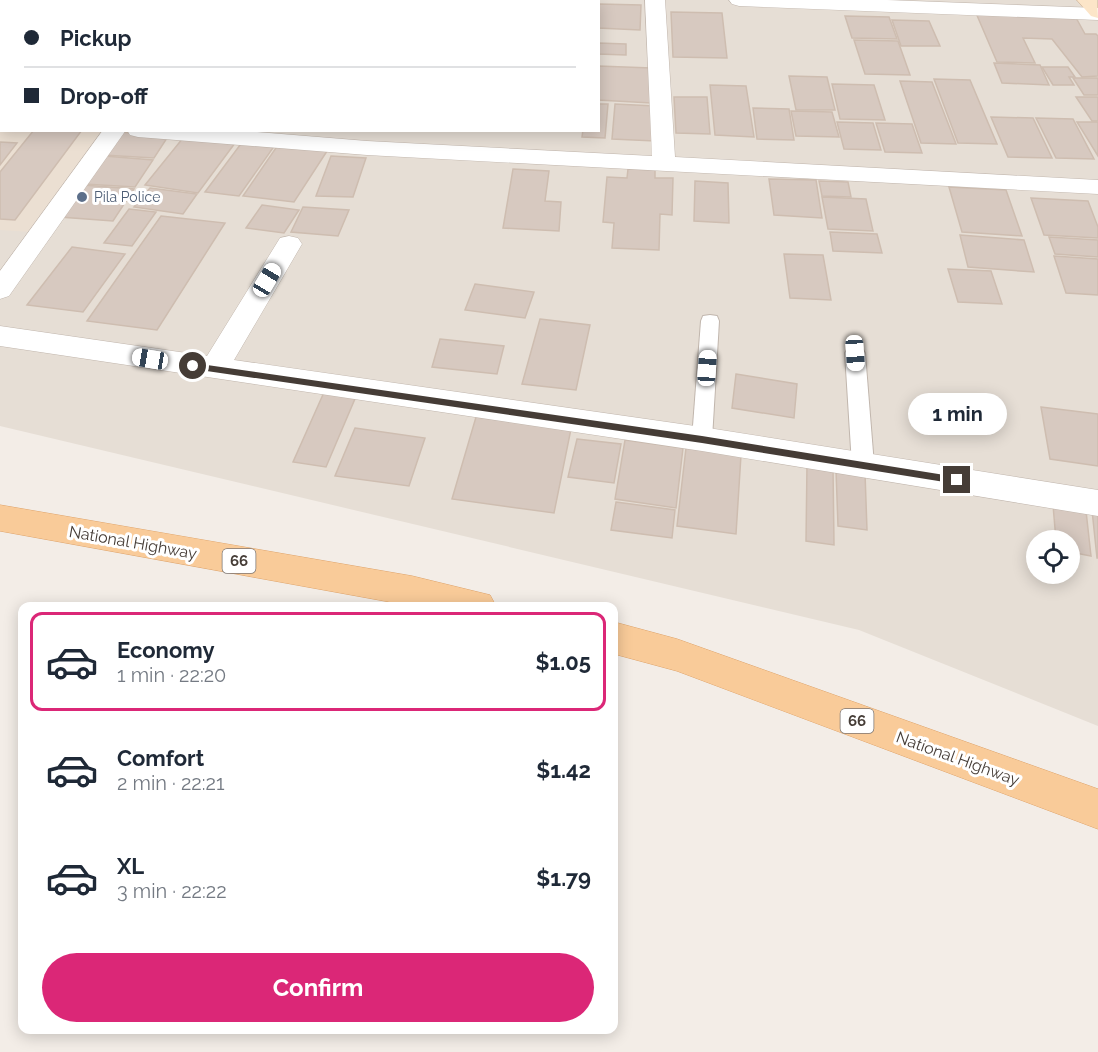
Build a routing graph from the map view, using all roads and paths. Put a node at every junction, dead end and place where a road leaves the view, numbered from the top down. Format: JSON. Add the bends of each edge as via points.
{"nodes":[{"id":1,"x":655,"y":0,"type":"edge"},
{"id":2,"x":739,"y":0,"type":"edge"},
{"id":3,"x":1088,"y":0,"type":"edge"},
{"id":4,"x":1098,"y":13,"type":"edge"},
{"id":5,"x":115,"y":132,"type":"edge"},
{"id":6,"x":163,"y":132,"type":"edge"},
{"id":7,"x":664,"y":165,"type":"junction"},
{"id":8,"x":1098,"y":187,"type":"edge"},
{"id":9,"x":289,"y":244,"type":"dead end"},
{"id":10,"x":0,"y":290,"type":"edge"},
{"id":11,"x":710,"y":321,"type":"dead end"},
{"id":12,"x":0,"y":336,"type":"edge"},
{"id":13,"x":855,"y":353,"type":"dead end"},
{"id":14,"x":214,"y":369,"type":"junction"},
{"id":15,"x":702,"y":439,"type":"junction"},
{"id":16,"x":863,"y":465,"type":"junction"},
{"id":17,"x":1098,"y":503,"type":"edge"},
{"id":18,"x":0,"y":518,"type":"edge"},
{"id":19,"x":460,"y":602,"type":"edge"},
{"id":20,"x":618,"y":639,"type":"edge"},
{"id":21,"x":1098,"y":809,"type":"edge"}],
"edges":[{"from":1,"to":7,"type":"street"},
{"from":2,"to":4,"type":"street"},
{"from":3,"to":4,"type":"main road"},
{"from":5,"to":10,"type":"street"},
{"from":6,"to":7,"type":"street"},
{"from":7,"to":8,"type":"street"},
{"from":9,"to":14,"type":"street"},
{"from":11,"to":15,"type":"lane"},
{"from":12,"to":14,"type":"street"},
{"from":13,"to":16,"type":"lane"},
{"from":14,"to":15,"type":"street"},
{"from":15,"to":16,"type":"street"},
{"from":16,"to":17,"type":"street"},
{"from":18,"to":19,"type":"main road","name":"National Highway","number":"66"},
{"from":20,"to":21,"type":"main road","name":"National Highway","number":"66","via":[[677,655]]}]}
